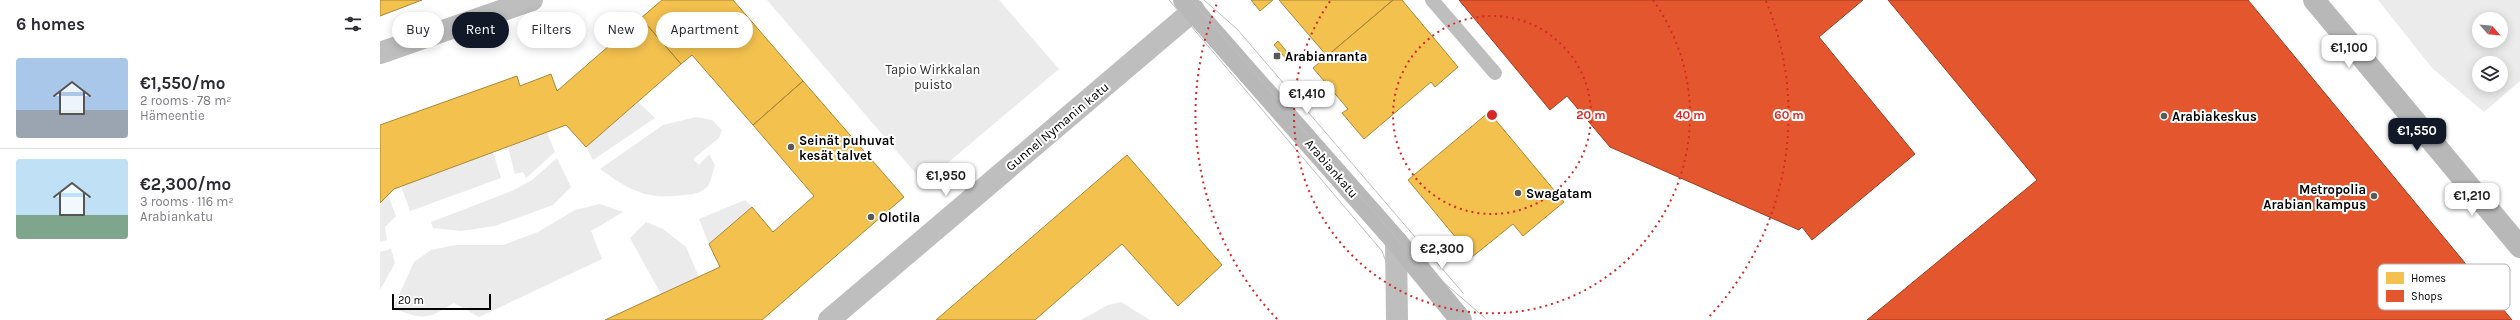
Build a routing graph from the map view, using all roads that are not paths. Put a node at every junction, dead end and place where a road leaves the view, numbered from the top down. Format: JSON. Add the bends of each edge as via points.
{"nodes":[{"id":1,"x":532,"y":0,"type":"edge"},
{"id":2,"x":1432,"y":0,"type":"edge"},
{"id":3,"x":2314,"y":0,"type":"edge"},
{"id":4,"x":1189,"y":5,"type":"edge"},
{"id":5,"x":380,"y":53,"type":"edge"},
{"id":6,"x":1495,"y":73,"type":"dead end"},
{"id":7,"x":1396,"y":241,"type":"junction"},
{"id":8,"x":2520,"y":247,"type":"edge"},
{"id":9,"x":829,"y":320,"type":"edge"},
{"id":10,"x":1397,"y":320,"type":"edge"},
{"id":11,"x":1461,"y":320,"type":"edge"}],
"edges":[{"from":1,"to":5,"type":"street"},
{"from":2,"to":6,"type":"lane"},
{"from":3,"to":8,"type":"street"},
{"from":4,"to":7,"type":"street","name":"Arabiankatu"},
{"from":4,"to":9,"type":"street","name":"Gunnel Nymanin katu"},
{"from":7,"to":10,"type":"street"},
{"from":7,"to":11,"type":"street","name":"Arabiankatu"}]}
